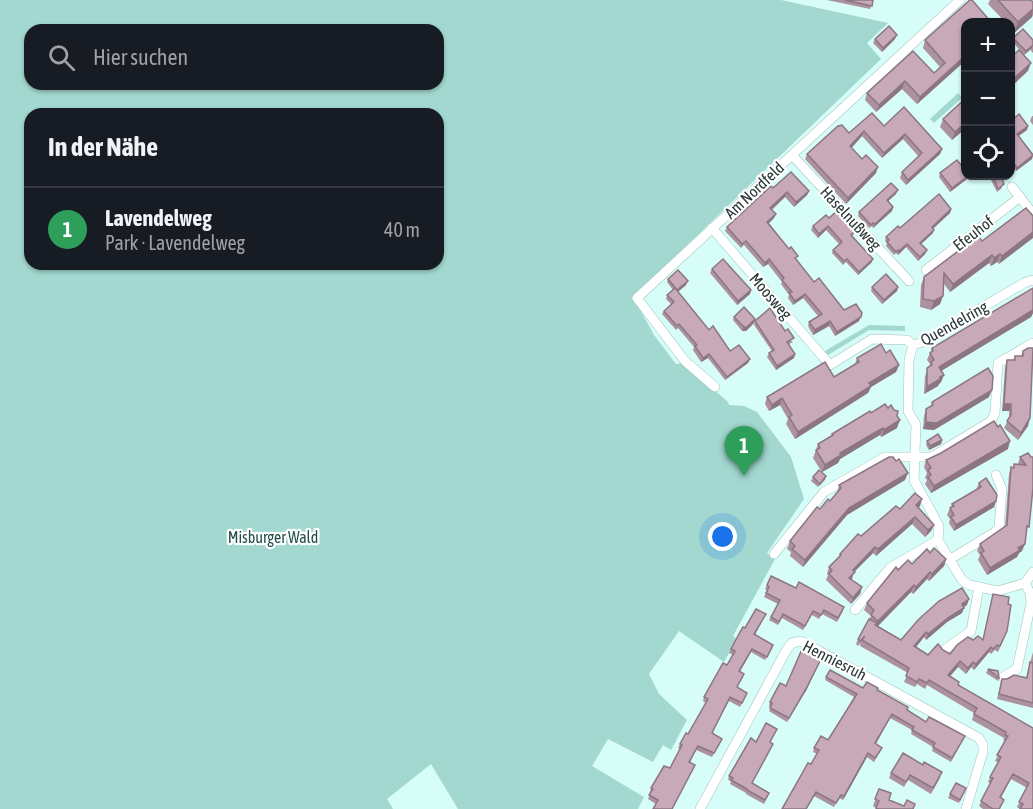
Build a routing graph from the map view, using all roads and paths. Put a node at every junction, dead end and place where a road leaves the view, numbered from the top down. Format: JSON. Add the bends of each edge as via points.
{"nodes":[{"id":1,"x":960,"y":0,"type":"edge"},
{"id":2,"x":792,"y":155,"type":"junction"},
{"id":3,"x":1012,"y":187,"type":"dead end"},
{"id":4,"x":1020,"y":197,"type":"junction"},
{"id":5,"x":1033,"y":214,"type":"edge"},
{"id":6,"x":712,"y":228,"type":"junction"},
{"id":7,"x":926,"y":270,"type":"dead end"},
{"id":8,"x":1033,"y":280,"type":"edge"},
{"id":9,"x":909,"y":281,"type":"dead end"},
{"id":10,"x":1033,"y":343,"type":"edge"},
{"id":11,"x":913,"y":345,"type":"junction"},
{"id":12,"x":715,"y":387,"type":"dead end"},
{"id":13,"x":915,"y":456,"type":"junction"},
{"id":14,"x":996,"y":475,"type":"dead end"},
{"id":15,"x":938,"y":540,"type":"junction"},
{"id":16,"x":774,"y":554,"type":"dead end"},
{"id":17,"x":949,"y":560,"type":"junction"},
{"id":18,"x":1033,"y":573,"type":"edge"},
{"id":19,"x":1025,"y":583,"type":"junction"},
{"id":20,"x":979,"y":587,"type":"junction"},
{"id":21,"x":855,"y":610,"type":"dead end"},
{"id":22,"x":944,"y":650,"type":"edge"},
{"id":23,"x":1003,"y":677,"type":"edge"},
{"id":24,"x":700,"y":809,"type":"edge"},
{"id":25,"x":966,"y":809,"type":"edge"}],
"edges":[{"from":1,"to":2,"type":"street","name":"Am Nordfeld"},
{"from":2,"to":6,"type":"street","name":"Am Nordfeld"},
{"from":2,"to":9,"type":"street","name":"Haselnußweg"},
{"from":3,"to":4,"type":"street"},
{"from":4,"to":5,"type":"street"},
{"from":4,"to":7,"type":"street","name":"Efeuhof"},
{"from":6,"to":11,"type":"street","name":"Moosweg","via":[[830,364],[872,339],[907,340]]},
{"from":6,"to":12,"type":"street","name":"Am Nordfeld","via":[[636,298],[685,361]]},
{"from":8,"to":11,"type":"street","name":"Quendelring"},
{"from":10,"to":13,"type":"street","via":[[998,363],[995,413],[991,421],[935,455]]},
{"from":11,"to":13,"type":"street","name":"Quendelring","via":[[908,411],[916,425]]},
{"from":13,"to":15,"type":"street","name":"Quendelring","via":[[914,480],[939,526]]},
{"from":13,"to":16,"type":"street","via":[[885,457],[824,492]]},
{"from":14,"to":17,"type":"street","via":[[1002,489],[999,528]]},
{"from":15,"to":17,"type":"street","name":"Quendelring"},
{"from":15,"to":21,"type":"street","via":[[890,568]]},
{"from":17,"to":20,"type":"street","name":"Quendelring","via":[[964,583]]},
{"from":18,"to":19,"type":"street"},
{"from":19,"to":20,"type":"street","via":[[1004,590]]},
{"from":19,"to":23,"type":"street","via":[[1031,603],[1017,669]]},
{"from":20,"to":22,"type":"street","via":[[971,631]]},
{"from":24,"to":25,"type":"street","name":"Henniesruh","via":[[787,649],[801,641],[979,738],[983,752]]}]}
